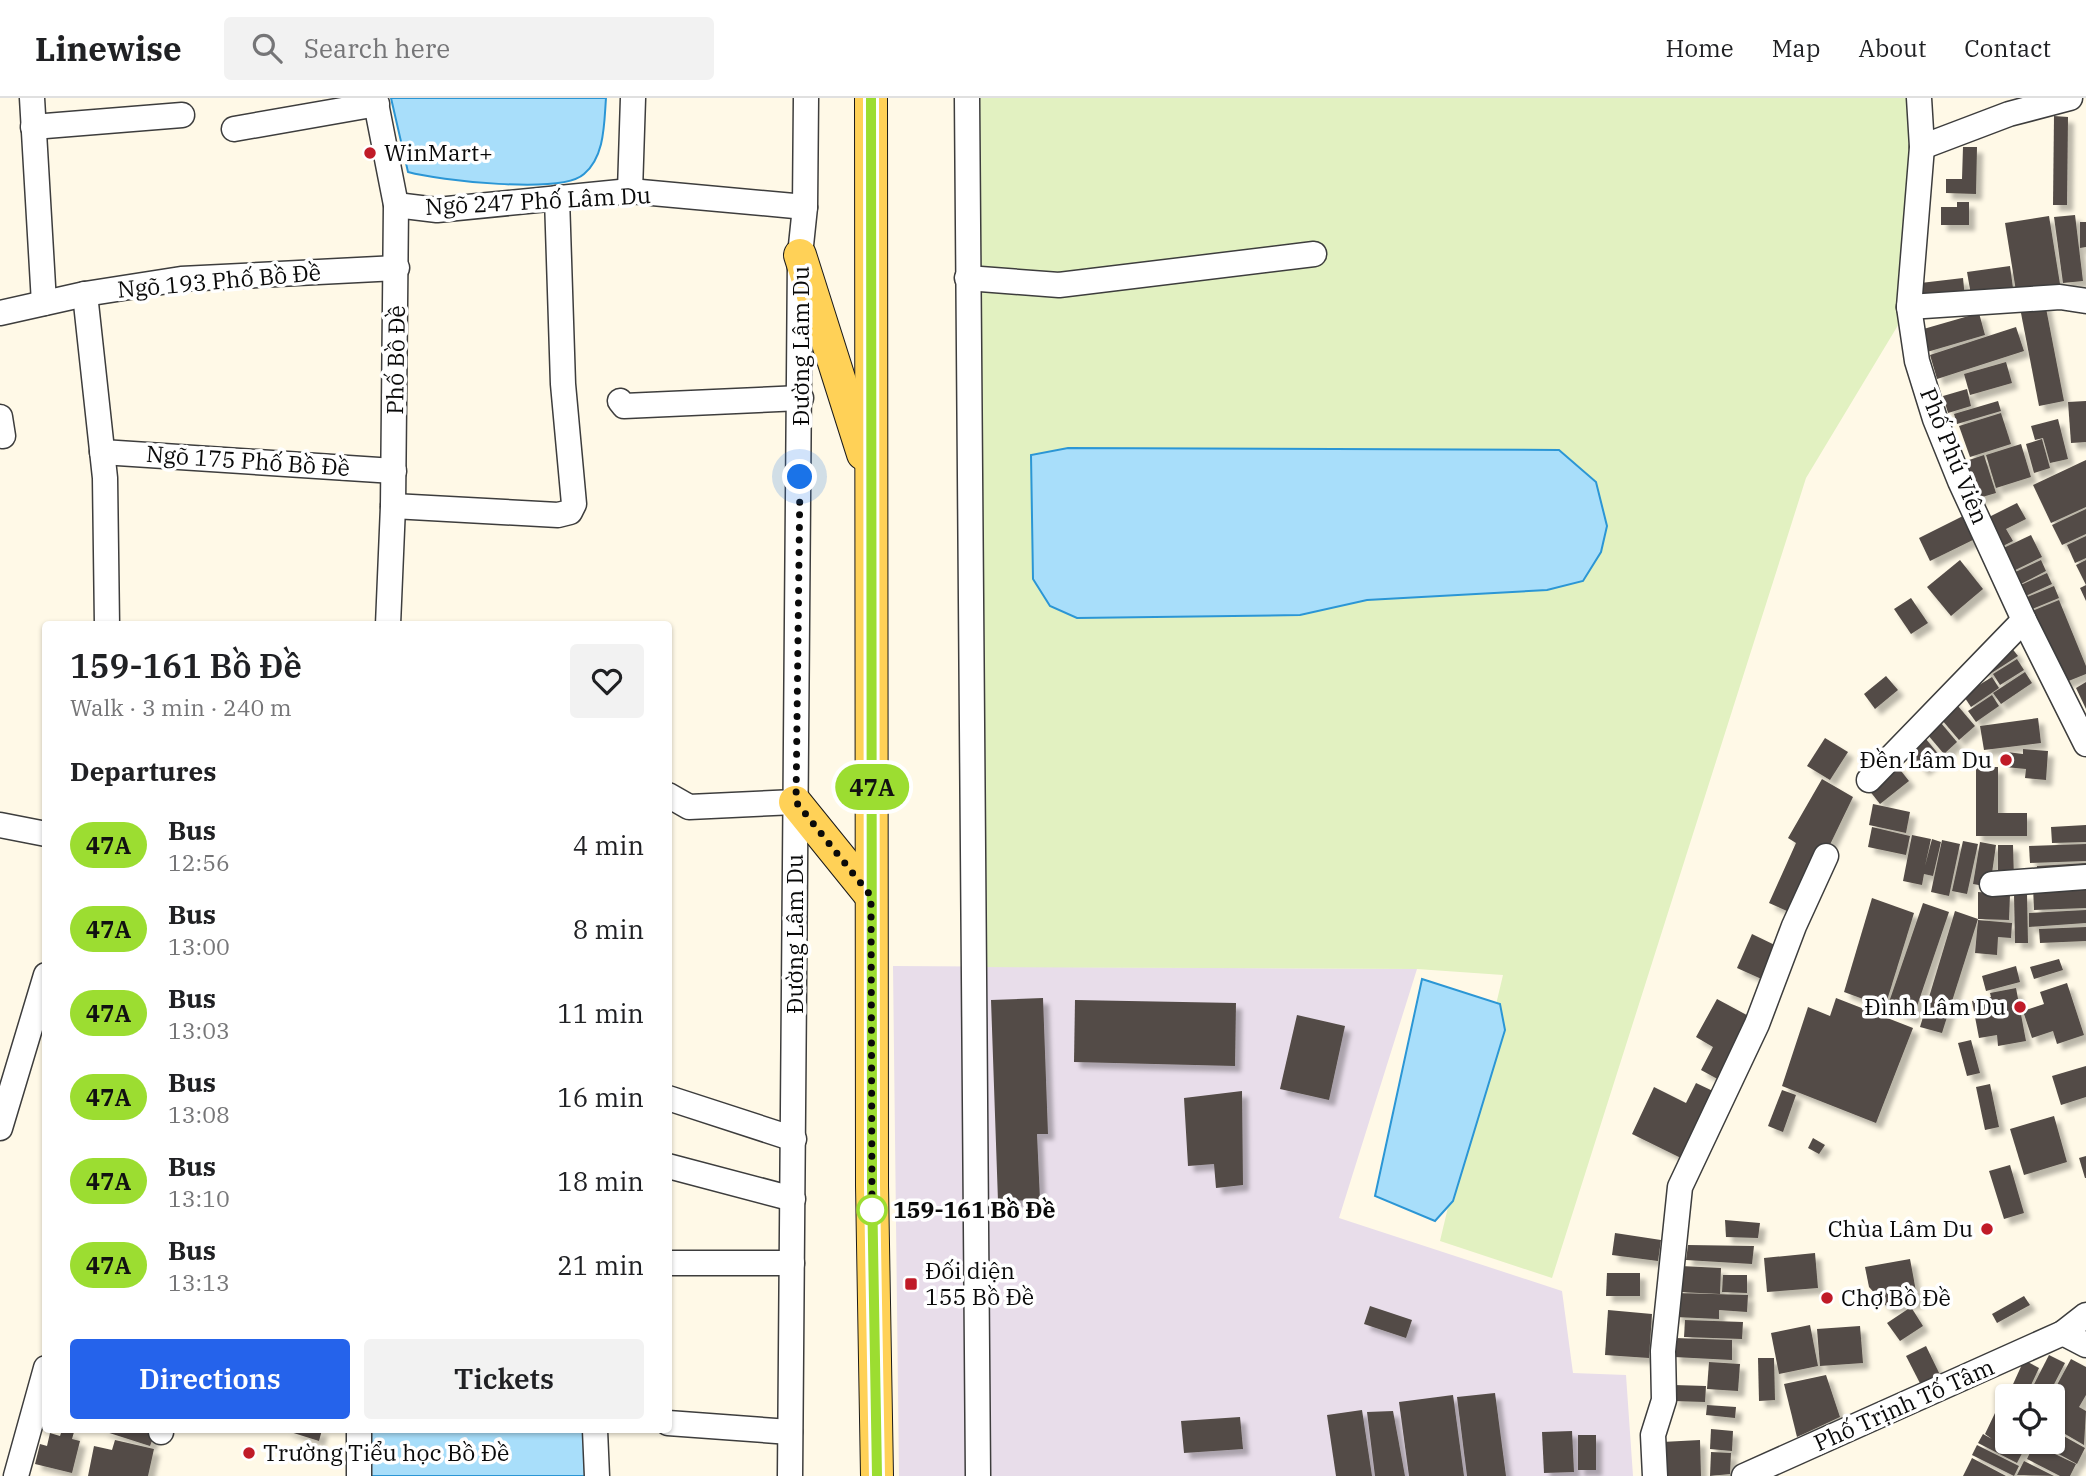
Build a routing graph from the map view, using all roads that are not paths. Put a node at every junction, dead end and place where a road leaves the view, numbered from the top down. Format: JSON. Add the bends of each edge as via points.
{"nodes":[{"id":1,"x":32,"y":98,"type":"edge"},
{"id":2,"x":633,"y":98,"type":"edge"},
{"id":3,"x":806,"y":98,"type":"edge"},
{"id":4,"x":871,"y":98,"type":"edge"},
{"id":5,"x":967,"y":98,"type":"edge"},
{"id":6,"x":1919,"y":98,"type":"edge"},
{"id":7,"x":2070,"y":98,"type":"edge"},
{"id":8,"x":376,"y":101,"type":"edge"},
{"id":9,"x":182,"y":115,"type":"dead end"},
{"id":10,"x":33,"y":127,"type":"junction"},
{"id":11,"x":234,"y":129,"type":"dead end"},
{"id":12,"x":1922,"y":147,"type":"junction"},
{"id":13,"x":629,"y":191,"type":"junction"},
{"id":14,"x":557,"y":198,"type":"junction"},
{"id":15,"x":396,"y":205,"type":"junction"},
{"id":16,"x":805,"y":207,"type":"junction"},
{"id":17,"x":1314,"y":254,"type":"dead end"},
{"id":18,"x":800,"y":255,"type":"junction"},
{"id":19,"x":397,"y":268,"type":"junction"},
{"id":20,"x":967,"y":278,"type":"junction"},
{"id":21,"x":85,"y":294,"type":"junction"},
{"id":22,"x":2086,"y":301,"type":"edge"},
{"id":23,"x":44,"y":303,"type":"junction"},
{"id":24,"x":1909,"y":307,"type":"junction"},
{"id":25,"x":0,"y":313,"type":"edge"},
{"id":26,"x":801,"y":398,"type":"junction"},
{"id":27,"x":620,"y":401,"type":"dead end"},
{"id":28,"x":102,"y":452,"type":"junction"},
{"id":29,"x":394,"y":471,"type":"junction"},
{"id":30,"x":872,"y":483,"type":"junction"},
{"id":31,"x":393,"y":506,"type":"junction"},
{"id":32,"x":2024,"y":620,"type":"junction"},
{"id":33,"x":107,"y":621,"type":"edge"},
{"id":34,"x":388,"y":621,"type":"edge"},
{"id":35,"x":2086,"y":744,"type":"edge"},
{"id":36,"x":1869,"y":780,"type":"dead end"},
{"id":37,"x":672,"y":797,"type":"edge"},
{"id":38,"x":796,"y":802,"type":"junction"},
{"id":39,"x":0,"y":825,"type":"edge"},
{"id":40,"x":42,"y":833,"type":"edge"},
{"id":41,"x":1826,"y":856,"type":"dead end"},
{"id":42,"x":2086,"y":877,"type":"edge"},
{"id":43,"x":1992,"y":884,"type":"dead end"},
{"id":44,"x":871,"y":896,"type":"junction"},
{"id":45,"x":42,"y":1002,"type":"edge"},
{"id":46,"x":35,"y":1050,"type":"edge"},
{"id":47,"x":672,"y":1099,"type":"edge"},
{"id":48,"x":0,"y":1128,"type":"edge"},
{"id":49,"x":794,"y":1139,"type":"junction"},
{"id":50,"x":672,"y":1167,"type":"edge"},
{"id":51,"x":793,"y":1199,"type":"junction"},
{"id":52,"x":672,"y":1263,"type":"edge"},
{"id":53,"x":792,"y":1263,"type":"junction"},
{"id":54,"x":2086,"y":1315,"type":"edge"},
{"id":55,"x":2063,"y":1333,"type":"junction"},
{"id":56,"x":2086,"y":1345,"type":"edge"},
{"id":57,"x":42,"y":1382,"type":"edge"},
{"id":58,"x":672,"y":1423,"type":"edge"},
{"id":59,"x":790,"y":1432,"type":"junction"},
{"id":60,"x":359,"y":1433,"type":"edge"},
{"id":61,"x":595,"y":1433,"type":"edge"},
{"id":62,"x":16,"y":1476,"type":"edge"},
{"id":63,"x":359,"y":1476,"type":"edge"},
{"id":64,"x":597,"y":1476,"type":"edge"},
{"id":65,"x":790,"y":1476,"type":"edge"},
{"id":66,"x":877,"y":1476,"type":"edge"},
{"id":67,"x":978,"y":1476,"type":"edge"},
{"id":68,"x":1655,"y":1476,"type":"edge"},
{"id":69,"x":1744,"y":1476,"type":"edge"}],
"edges":[{"from":1,"to":10,"type":"street"},
{"from":2,"to":13,"type":"street"},
{"from":3,"to":16,"type":"street","name":"Đường Lâm Du"},
{"from":4,"to":30,"type":"main road"},
{"from":5,"to":20,"type":"street"},
{"from":6,"to":12,"type":"street","name":"Phố Phú Viên"},
{"from":7,"to":12,"type":"street","via":[[2009,114]]},
{"from":8,"to":11,"type":"street"},
{"from":8,"to":15,"type":"street","name":"Phố Bồ Đề"},
{"from":9,"to":10,"type":"street"},
{"from":10,"to":23,"type":"street"},
{"from":12,"to":24,"type":"street","name":"Phố Phú Viên"},
{"from":13,"to":14,"type":"street","name":"Ngõ 247 Phố Lâm Du"},
{"from":13,"to":16,"type":"street","name":"Ngõ 247 Phố Lâm Du"},
{"from":14,"to":15,"type":"street","name":"Ngõ 247 Phố Lâm Du","via":[[437,210]]},
{"from":14,"to":31,"type":"street","via":[[563,384],[574,504],[570,512]]},
{"from":15,"to":19,"type":"street","name":"Phố Bồ Đề"},
{"from":16,"to":18,"type":"street","name":"Đường Lâm Du"},
{"from":17,"to":20,"type":"street","via":[[1059,285]]},
{"from":18,"to":26,"type":"street","name":"Đường Lâm Du"},
{"from":18,"to":30,"type":"main road"},
{"from":19,"to":21,"type":"street","name":"Ngõ 193 Phố Bồ Đề","via":[[181,279]]},
{"from":19,"to":29,"type":"street","name":"Phố Bồ Đề"},
{"from":20,"to":67,"type":"street"},
{"from":21,"to":23,"type":"street","name":"Ngõ 193 Phố Bồ Đề"},
{"from":21,"to":28,"type":"street"},
{"from":22,"to":24,"type":"street","via":[[2060,297]]},
{"from":23,"to":25,"type":"street","name":"Ngõ 193 Phố Bồ Đề"},
{"from":24,"to":32,"type":"street","name":"Phố Phú Viên","via":[[1917,361],[1935,419]]},
{"from":26,"to":27,"type":"street","via":[[624,406]]},
{"from":26,"to":38,"type":"street","name":"Đường Lâm Du"},
{"from":28,"to":29,"type":"street","name":"Ngõ 175 Phố Bồ Đề"},
{"from":28,"to":33,"type":"street"},
{"from":29,"to":31,"type":"street","name":"Phố Bồ Đề"},
{"from":30,"to":44,"type":"main road"},
{"from":31,"to":34,"type":"street","name":"Phố Bồ Đề"},
{"from":32,"to":35,"type":"street","name":"Phố Phú Viên"},
{"from":32,"to":36,"type":"street"},
{"from":37,"to":38,"type":"street","via":[[689,807]]},
{"from":38,"to":44,"type":"main road"},
{"from":38,"to":49,"type":"street","name":"Đường Lâm Du"},
{"from":39,"to":40,"type":"street"},
{"from":41,"to":68,"type":"street","via":[[1757,1024],[1679,1187],[1663,1351],[1664,1400],[1653,1435]]},
{"from":42,"to":43,"type":"street"},
{"from":44,"to":66,"type":"main road"},
{"from":45,"to":46,"type":"street"},
{"from":46,"to":48,"type":"street"},
{"from":47,"to":49,"type":"street"},
{"from":49,"to":51,"type":"street","name":"Đường Lâm Du"},
{"from":50,"to":51,"type":"street"},
{"from":51,"to":53,"type":"street","name":"Đường Lâm Du"},
{"from":52,"to":53,"type":"street"},
{"from":53,"to":59,"type":"street","name":"Đường Lâm Du"},
{"from":54,"to":55,"type":"street"},
{"from":55,"to":56,"type":"street"},
{"from":55,"to":69,"type":"street","name":"Phố Trịnh Tố Tâm"},
{"from":57,"to":62,"type":"street"},
{"from":58,"to":59,"type":"street"},
{"from":59,"to":65,"type":"street","name":"Đường Lâm Du"},
{"from":60,"to":63,"type":"street"},
{"from":61,"to":64,"type":"street"}]}
